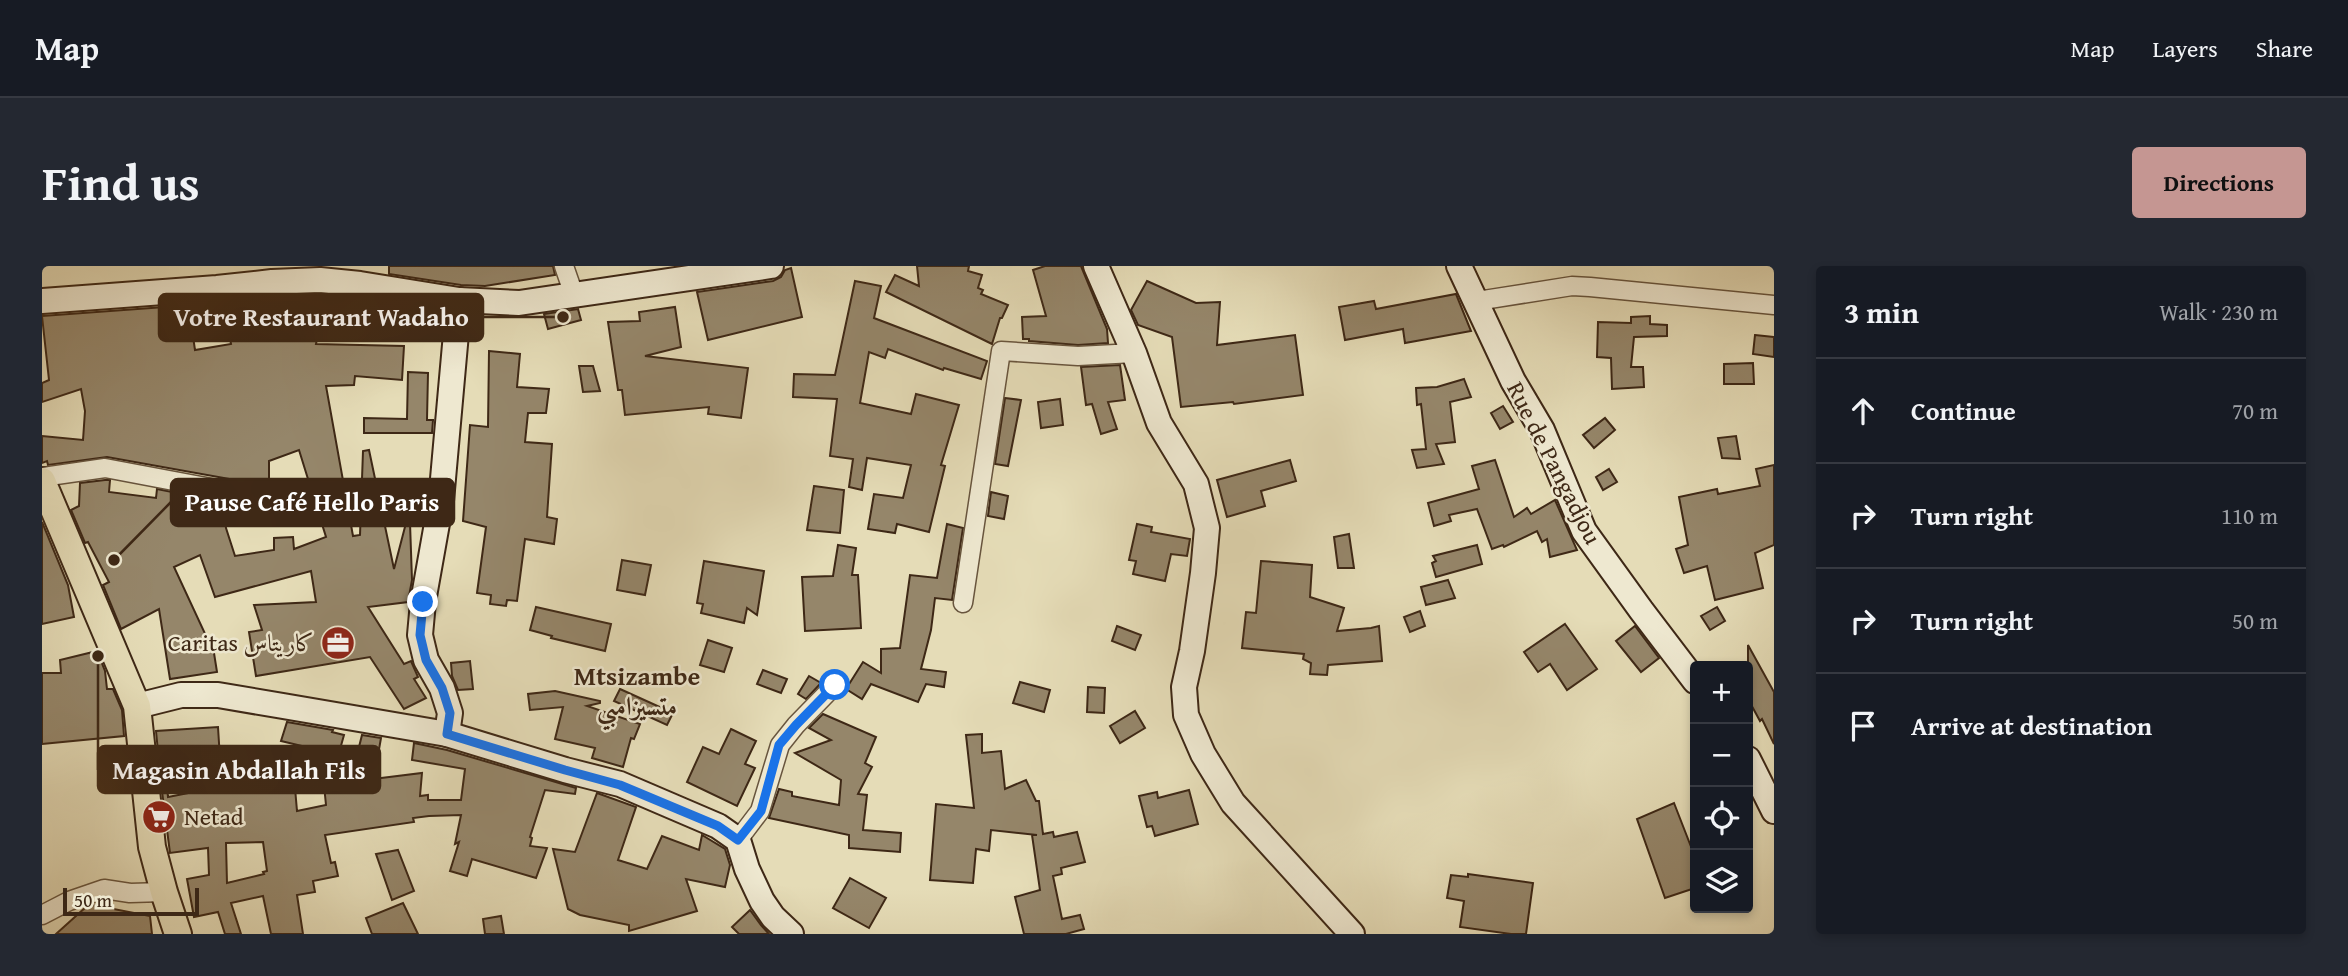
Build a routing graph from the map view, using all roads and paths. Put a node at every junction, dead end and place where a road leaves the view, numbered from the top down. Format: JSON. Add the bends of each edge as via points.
{"nodes":[{"id":1,"x":564,"y":266,"type":"edge"},
{"id":2,"x":771,"y":266,"type":"edge"},
{"id":3,"x":1096,"y":266,"type":"edge"},
{"id":4,"x":1459,"y":266,"type":"edge"},
{"id":5,"x":699,"y":272,"type":"edge"},
{"id":6,"x":574,"y":295,"type":"junction"},
{"id":7,"x":459,"y":300,"type":"junction"},
{"id":8,"x":42,"y":301,"type":"edge"},
{"id":9,"x":1477,"y":301,"type":"junction"},
{"id":10,"x":1774,"y":305,"type":"edge"},
{"id":11,"x":1134,"y":353,"type":"junction"},
{"id":12,"x":42,"y":479,"type":"edge"},
{"id":13,"x":264,"y":498,"type":"dead end"},
{"id":14,"x":963,"y":603,"type":"dead end"},
{"id":15,"x":1690,"y":674,"type":"edge"},
{"id":16,"x":835,"y":685,"type":"dead end"},
{"id":17,"x":137,"y":706,"type":"junction"},
{"id":18,"x":447,"y":734,"type":"junction"},
{"id":19,"x":1753,"y":769,"type":"edge"},
{"id":20,"x":1774,"y":810,"type":"edge"},
{"id":21,"x":738,"y":840,"type":"junction"},
{"id":22,"x":163,"y":892,"type":"junction"},
{"id":23,"x":42,"y":915,"type":"edge"},
{"id":24,"x":178,"y":934,"type":"edge"},
{"id":25,"x":791,"y":934,"type":"edge"},
{"id":26,"x":1352,"y":934,"type":"edge"}],
"edges":[{"from":1,"to":6,"type":"street"},
{"from":2,"to":5,"type":"street"},
{"from":3,"to":11,"type":"street"},
{"from":4,"to":9,"type":"street","name":"Rue de Pangadjou"},
{"from":5,"to":6,"type":"street"},
{"from":6,"to":7,"type":"street","via":[[519,303]]},
{"from":7,"to":8,"type":"street","via":[[320,281]]},
{"from":7,"to":18,"type":"street","via":[[441,501],[420,635],[450,713]]},
{"from":9,"to":10,"type":"street","via":[[1572,286]]},
{"from":9,"to":15,"type":"street","name":"Rue de Pangadjou","via":[[1513,381],[1542,430],[1584,531]]},
{"from":11,"to":14,"type":"street","via":[[1078,356],[1001,351]]},
{"from":11,"to":26,"type":"street","via":[[1159,423],[1196,484],[1207,528],[1184,687],[1186,715],[1233,803]]},
{"from":12,"to":13,"type":"street","via":[[105,467]]},
{"from":12,"to":17,"type":"main road"},
{"from":16,"to":21,"type":"street","via":[[779,745],[761,811]]},
{"from":17,"to":18,"type":"street","via":[[181,695],[218,695]]},
{"from":17,"to":22,"type":"main road","via":[[152,847]]},
{"from":18,"to":21,"type":"street","via":[[620,785],[718,826]]},
{"from":19,"to":20,"type":"street"},
{"from":21,"to":25,"type":"street","via":[[762,901]]},
{"from":22,"to":23,"type":"street","via":[[104,889]]},
{"from":22,"to":24,"type":"main road"}]}
